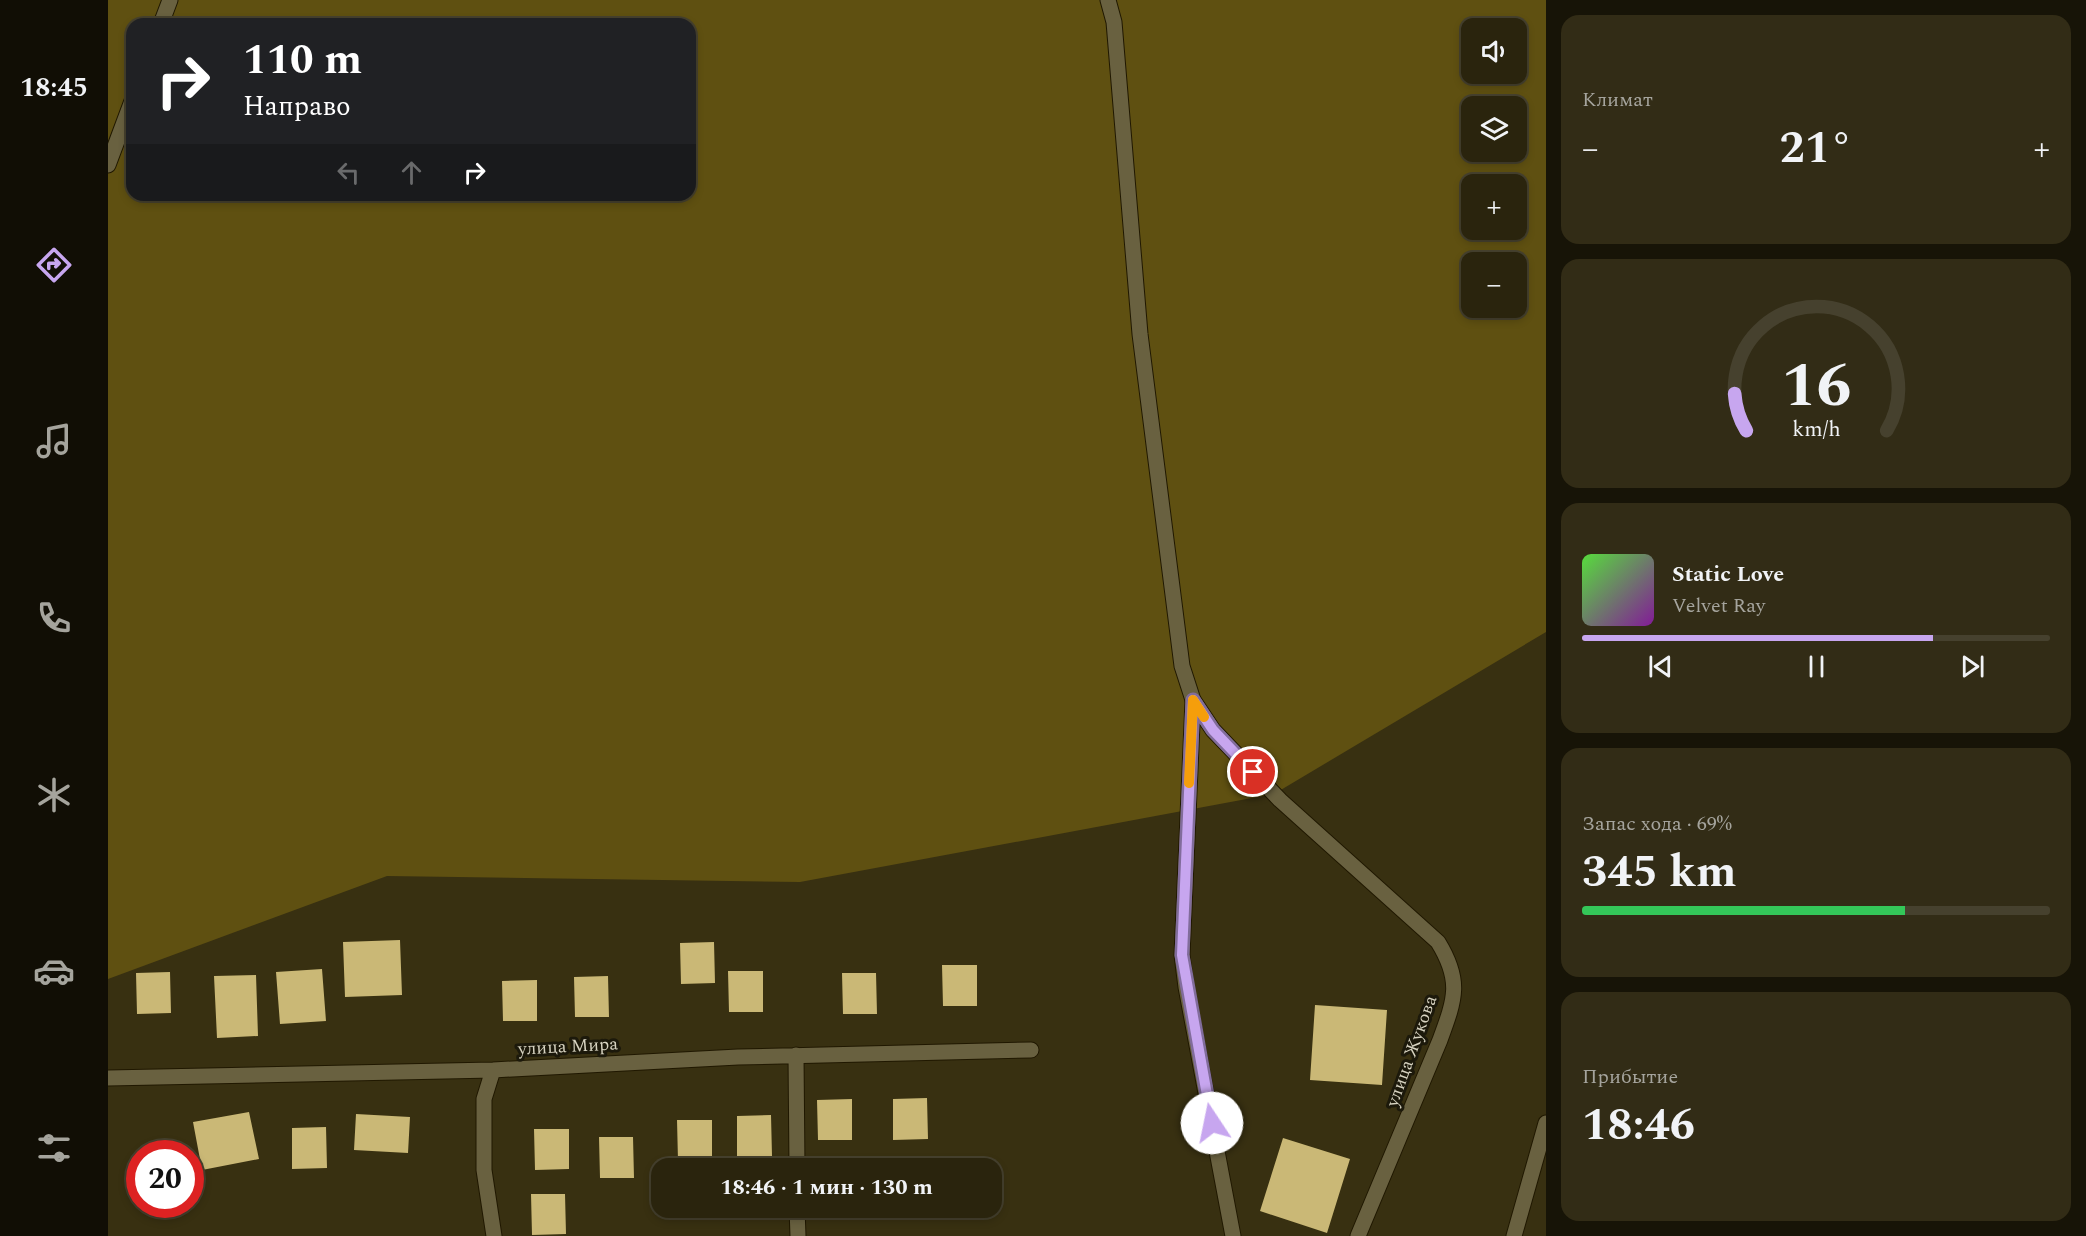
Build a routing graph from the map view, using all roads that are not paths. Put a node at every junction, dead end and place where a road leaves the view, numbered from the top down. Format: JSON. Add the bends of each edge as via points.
{"nodes":[{"id":1,"x":170,"y":0,"type":"edge"},
{"id":2,"x":1108,"y":0,"type":"edge"},
{"id":3,"x":163,"y":18,"type":"edge"},
{"id":4,"x":126,"y":117,"type":"edge"},
{"id":5,"x":108,"y":165,"type":"edge"},
{"id":6,"x":1193,"y":700,"type":"junction"},
{"id":7,"x":1031,"y":1050,"type":"dead end"},
{"id":8,"x":796,"y":1055,"type":"junction"},
{"id":9,"x":493,"y":1070,"type":"junction"},
{"id":10,"x":108,"y":1078,"type":"edge"},
{"id":11,"x":1546,"y":1123,"type":"edge"},
{"id":12,"x":797,"y":1158,"type":"edge"},
{"id":13,"x":797,"y":1218,"type":"edge"},
{"id":14,"x":494,"y":1236,"type":"edge"},
{"id":15,"x":798,"y":1236,"type":"edge"},
{"id":16,"x":1233,"y":1236,"type":"edge"},
{"id":17,"x":1358,"y":1236,"type":"edge"},
{"id":18,"x":1514,"y":1236,"type":"edge"}],
"edges":[{"from":1,"to":3,"type":"street"},
{"from":2,"to":6,"type":"street","via":[[1114,22],[1140,334],[1182,666]]},
{"from":4,"to":5,"type":"street"},
{"from":6,"to":16,"type":"street","via":[[1182,955]]},
{"from":6,"to":17,"type":"street","name":"улица Жукова","via":[[1213,730],[1280,800],[1438,942],[1449,960],[1454,982],[1452,1007]]},
{"from":7,"to":8,"type":"street","name":"улица Мира"},
{"from":8,"to":9,"type":"street","name":"улица Мира"},
{"from":8,"to":12,"type":"street"},
{"from":9,"to":10,"type":"street","name":"улица Мира"},
{"from":9,"to":14,"type":"street","via":[[484,1099],[484,1158]]},
{"from":11,"to":18,"type":"street"},
{"from":13,"to":15,"type":"street"}]}
